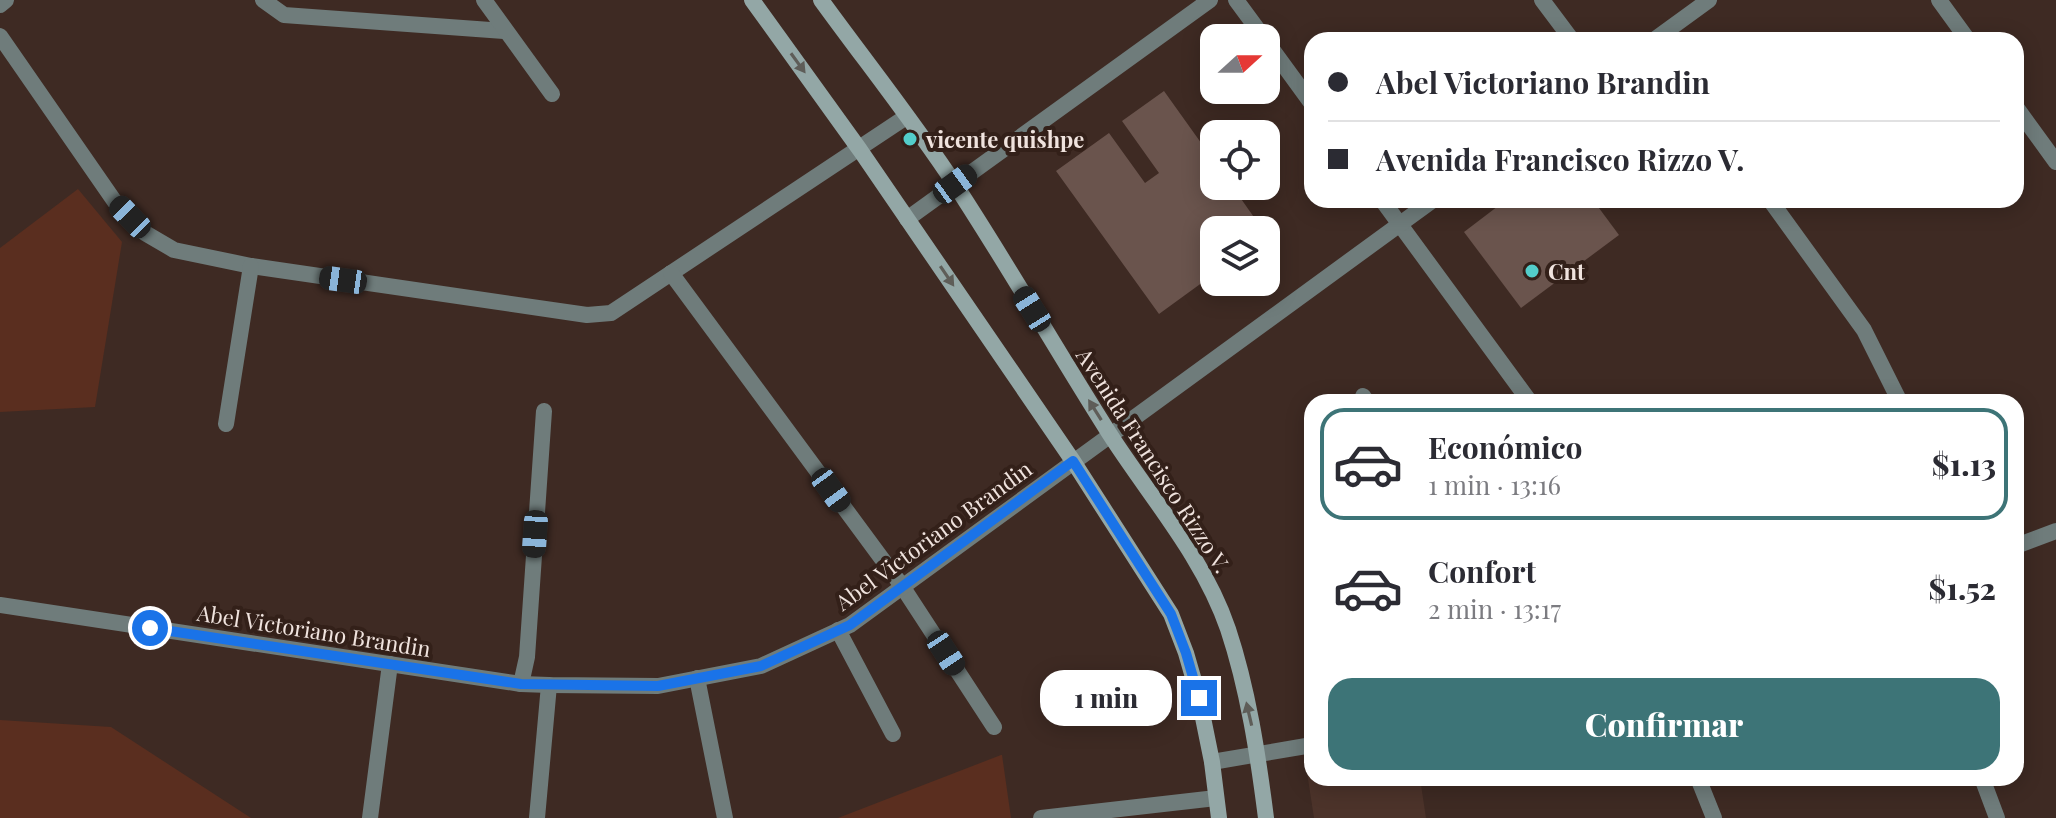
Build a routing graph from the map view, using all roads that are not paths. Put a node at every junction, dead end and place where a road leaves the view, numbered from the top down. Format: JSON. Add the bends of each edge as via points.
{"nodes":[{"id":1,"x":6,"y":0,"type":"edge"},
{"id":2,"x":263,"y":0,"type":"edge"},
{"id":3,"x":484,"y":0,"type":"edge"},
{"id":4,"x":752,"y":0,"type":"edge"},
{"id":5,"x":821,"y":0,"type":"edge"},
{"id":6,"x":1210,"y":0,"type":"edge"},
{"id":7,"x":1236,"y":0,"type":"edge"},
{"id":8,"x":1542,"y":0,"type":"edge"},
{"id":9,"x":1709,"y":0,"type":"edge"},
{"id":10,"x":1939,"y":0,"type":"edge"},
{"id":11,"x":0,"y":5,"type":"edge"},
{"id":12,"x":1253,"y":24,"type":"edge"},
{"id":13,"x":504,"y":31,"type":"junction"},
{"id":14,"x":1566,"y":32,"type":"edge"},
{"id":15,"x":1665,"y":32,"type":"edge"},
{"id":16,"x":1962,"y":32,"type":"edge"},
{"id":17,"x":0,"y":36,"type":"edge"},
{"id":18,"x":1280,"y":60,"type":"edge"},
{"id":19,"x":1304,"y":93,"type":"edge"},
{"id":20,"x":552,"y":94,"type":"dead end"},
{"id":21,"x":906,"y":117,"type":"junction"},
{"id":22,"x":2024,"y":118,"type":"edge"},
{"id":23,"x":860,"y":150,"type":"junction"},
{"id":24,"x":2056,"y":162,"type":"edge"},
{"id":25,"x":955,"y":184,"type":"junction"},
{"id":26,"x":1388,"y":208,"type":"edge"},
{"id":27,"x":1422,"y":208,"type":"edge"},
{"id":28,"x":1776,"y":208,"type":"edge"},
{"id":29,"x":907,"y":219,"type":"junction"},
{"id":30,"x":1400,"y":224,"type":"junction"},
{"id":31,"x":251,"y":266,"type":"junction"},
{"id":32,"x":671,"y":273,"type":"junction"},
{"id":33,"x":1524,"y":394,"type":"edge"},
{"id":34,"x":1896,"y":394,"type":"edge"},
{"id":35,"x":544,"y":411,"type":"dead end"},
{"id":36,"x":226,"y":424,"type":"dead end"},
{"id":37,"x":1110,"y":434,"type":"junction"},
{"id":38,"x":1073,"y":461,"type":"junction"},
{"id":39,"x":2056,"y":531,"type":"edge"},
{"id":40,"x":2024,"y":543,"type":"edge"},
{"id":41,"x":902,"y":586,"type":"junction"},
{"id":42,"x":0,"y":605,"type":"edge"},
{"id":43,"x":838,"y":630,"type":"junction"},
{"id":44,"x":390,"y":664,"type":"junction"},
{"id":45,"x":697,"y":678,"type":"junction"},
{"id":46,"x":521,"y":684,"type":"junction"},
{"id":47,"x":549,"y":685,"type":"junction"},
{"id":48,"x":994,"y":727,"type":"dead end"},
{"id":49,"x":893,"y":734,"type":"dead end"},
{"id":50,"x":1304,"y":746,"type":"edge"},
{"id":51,"x":1258,"y":754,"type":"junction"},
{"id":52,"x":1212,"y":762,"type":"junction"},
{"id":53,"x":1701,"y":786,"type":"edge"},
{"id":54,"x":1985,"y":786,"type":"edge"},
{"id":55,"x":1216,"y":798,"type":"junction"},
{"id":56,"x":370,"y":818,"type":"edge"},
{"id":57,"x":537,"y":818,"type":"edge"},
{"id":58,"x":725,"y":818,"type":"edge"},
{"id":59,"x":1041,"y":818,"type":"edge"},
{"id":60,"x":1219,"y":818,"type":"edge"},
{"id":61,"x":1266,"y":818,"type":"edge"},
{"id":62,"x":1714,"y":818,"type":"edge"},
{"id":63,"x":1997,"y":818,"type":"edge"}],
"edges":[{"from":1,"to":11,"type":"street"},
{"from":2,"to":13,"type":"street","via":[[284,15]]},
{"from":3,"to":13,"type":"street"},
{"from":4,"to":23,"type":"main road","one_way":true},
{"from":5,"to":21,"type":"main road","name":"Avenida Francisco Rizzo V."},
{"from":6,"to":25,"type":"street"},
{"from":7,"to":12,"type":"street"},
{"from":8,"to":14,"type":"street"},
{"from":9,"to":15,"type":"street"},
{"from":10,"to":16,"type":"street"},
{"from":13,"to":20,"type":"street"},
{"from":17,"to":31,"type":"street","via":[[115,202],[145,233],[174,250]]},
{"from":18,"to":19,"type":"street"},
{"from":21,"to":23,"type":"street"},
{"from":21,"to":25,"type":"main road","name":"Avenida Francisco Rizzo V."},
{"from":22,"to":24,"type":"street"},
{"from":23,"to":29,"type":"main road"},
{"from":23,"to":32,"type":"street"},
{"from":25,"to":29,"type":"street"},
{"from":37,"to":25,"type":"main road","name":"Avenida Francisco Rizzo V.","one_way":true},
{"from":26,"to":30,"type":"street"},
{"from":27,"to":30,"type":"street","name":"Abel Victoriano Brandin"},
{"from":28,"to":34,"type":"street","via":[[1864,330]]},
{"from":29,"to":38,"type":"main road","one_way":true},
{"from":30,"to":33,"type":"street"},
{"from":30,"to":37,"type":"street","name":"Abel Victoriano Brandin"},
{"from":31,"to":32,"type":"street","via":[[587,315],[611,313]]},
{"from":31,"to":36,"type":"street"},
{"from":32,"to":41,"type":"street"},
{"from":35,"to":46,"type":"street"},
{"from":37,"to":38,"type":"street","name":"Abel Victoriano Brandin"},
{"from":51,"to":37,"type":"main road","name":"Avenida Francisco Rizzo V.","one_way":true,"via":[[1227,628],[1211,589]]},
{"from":38,"to":41,"type":"street","name":"Abel Victoriano Brandin"},
{"from":38,"to":52,"type":"main road","via":[[1171,614],[1195,683]]},
{"from":39,"to":40,"type":"street"},
{"from":41,"to":43,"type":"street","name":"Abel Victoriano Brandin"},
{"from":41,"to":48,"type":"street"},
{"from":42,"to":44,"type":"street","name":"Abel Victoriano Brandin"},
{"from":43,"to":45,"type":"street","name":"Abel Victoriano Brandin","via":[[761,666]]},
{"from":43,"to":49,"type":"street"},
{"from":44,"to":46,"type":"street","name":"Abel Victoriano Brandin"},
{"from":44,"to":56,"type":"street"},
{"from":45,"to":47,"type":"street","name":"Abel Victoriano Brandin","via":[[658,686]]},
{"from":45,"to":58,"type":"street"},
{"from":46,"to":47,"type":"street","name":"Abel Victoriano Brandin"},
{"from":47,"to":57,"type":"street"},
{"from":50,"to":51,"type":"street"},
{"from":51,"to":52,"type":"street"},
{"from":51,"to":61,"type":"main road","name":"Avenida Francisco Rizzo V."},
{"from":52,"to":55,"type":"main road"},
{"from":53,"to":62,"type":"street"},
{"from":54,"to":63,"type":"street"},
{"from":55,"to":59,"type":"street"},
{"from":55,"to":60,"type":"main road"}]}
